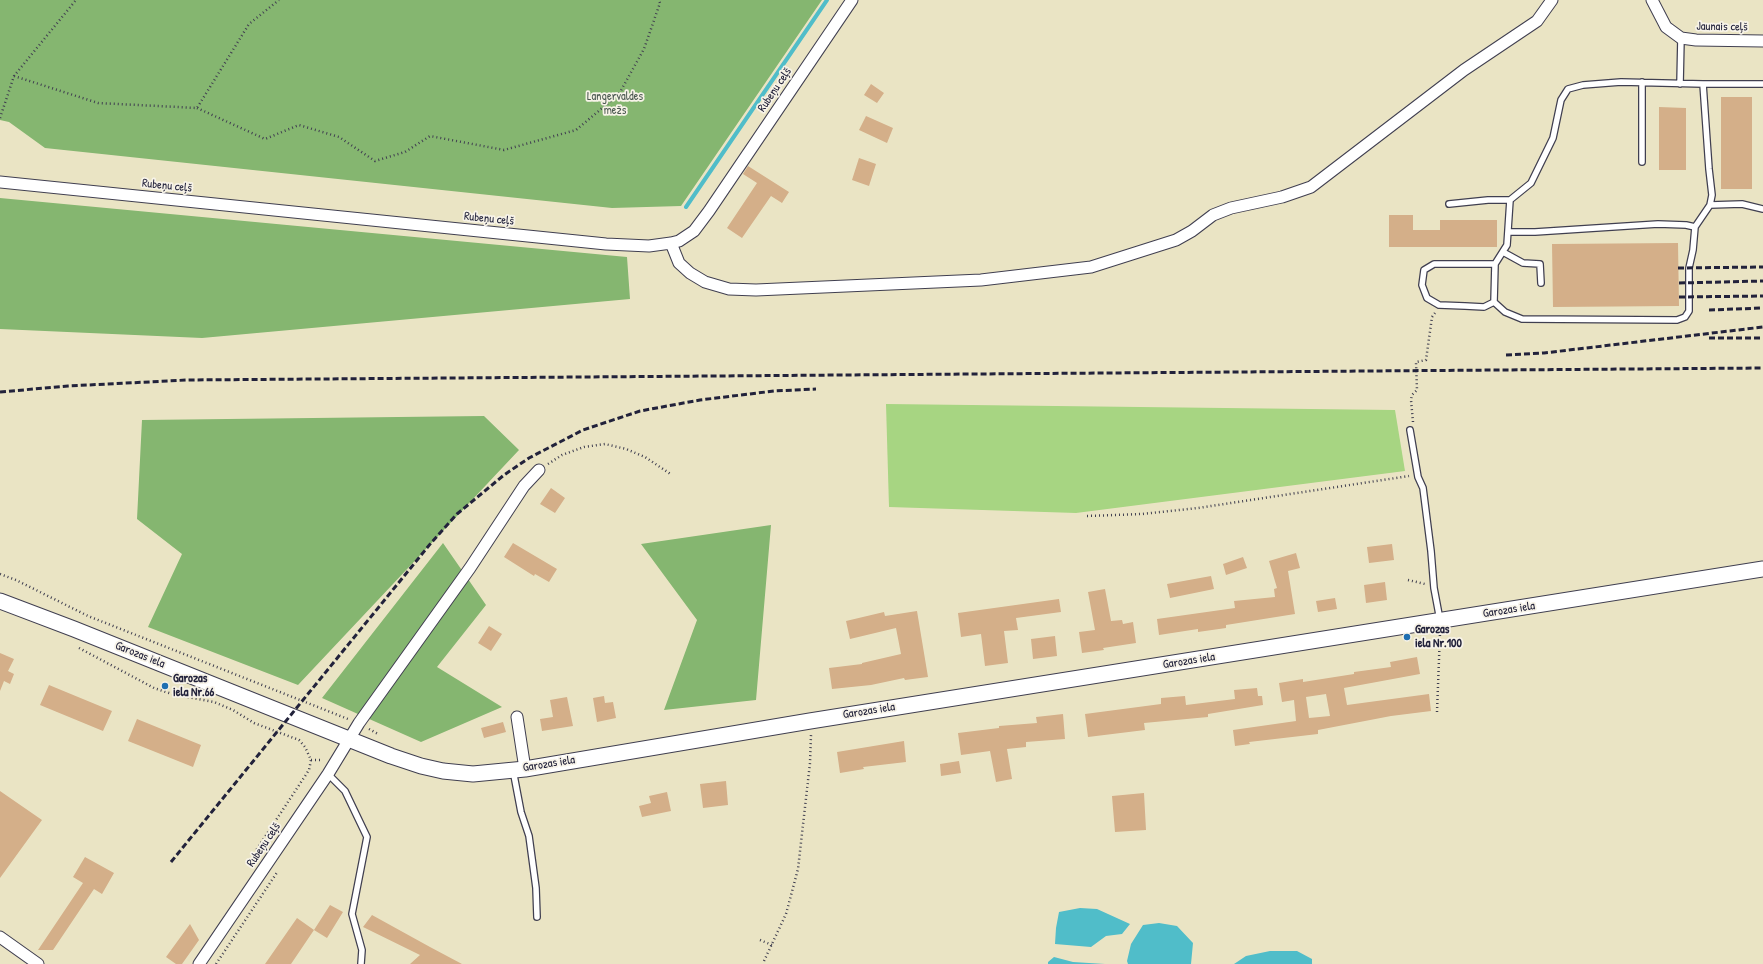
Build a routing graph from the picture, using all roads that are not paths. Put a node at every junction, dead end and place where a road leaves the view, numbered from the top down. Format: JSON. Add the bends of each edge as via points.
{"nodes":[{"id":1,"x":852,"y":0,"type":"edge"},
{"id":2,"x":1552,"y":0,"type":"edge"},
{"id":3,"x":1652,"y":0,"type":"edge"},
{"id":4,"x":1681,"y":38,"type":"junction"},
{"id":5,"x":1763,"y":41,"type":"edge"},
{"id":6,"x":1642,"y":82,"type":"junction"},
{"id":7,"x":1680,"y":84,"type":"junction"},
{"id":8,"x":1703,"y":84,"type":"junction"},
{"id":9,"x":1763,"y":84,"type":"edge"},
{"id":10,"x":1642,"y":162,"type":"dead end"},
{"id":11,"x":0,"y":182,"type":"edge"},
{"id":12,"x":1510,"y":200,"type":"junction"},
{"id":13,"x":1449,"y":204,"type":"dead end"},
{"id":14,"x":1710,"y":205,"type":"junction"},
{"id":15,"x":1763,"y":209,"type":"edge"},
{"id":16,"x":1695,"y":227,"type":"junction"},
{"id":17,"x":1509,"y":232,"type":"junction"},
{"id":18,"x":671,"y":243,"type":"junction"},
{"id":19,"x":1503,"y":252,"type":"junction"},
{"id":20,"x":1495,"y":264,"type":"junction"},
{"id":21,"x":1541,"y":283,"type":"dead end"},
{"id":22,"x":1494,"y":302,"type":"junction"},
{"id":23,"x":1410,"y":430,"type":"road end"},
{"id":24,"x":539,"y":470,"type":"road end"},
{"id":25,"x":1763,"y":569,"type":"edge"},
{"id":26,"x":0,"y":601,"type":"edge"},
{"id":27,"x":1440,"y":621,"type":"junction"},
{"id":28,"x":517,"y":717,"type":"dead end"},
{"id":29,"x":348,"y":739,"type":"junction"},
{"id":30,"x":519,"y":770,"type":"junction"},
{"id":31,"x":328,"y":774,"type":"junction"},
{"id":32,"x":537,"y":917,"type":"dead end"},
{"id":33,"x":0,"y":937,"type":"edge"},
{"id":34,"x":38,"y":964,"type":"edge"},
{"id":35,"x":199,"y":964,"type":"edge"},
{"id":36,"x":361,"y":964,"type":"edge"}],
"edges":[{"from":1,"to":18,"type":"street","name":"Rubeņu ceļš","via":[[709,211],[694,231]]},
{"from":2,"to":18,"type":"street","via":[[1537,21],[1464,70],[1311,187],[1282,197],[1230,208],[1213,215],[1176,240],[1091,267],[981,280],[729,289],[705,282],[690,273],[679,263]]},
{"from":3,"to":4,"type":"street","name":"Jaunais ceļš","via":[[1666,27]]},
{"from":4,"to":5,"type":"street","name":"Jaunais ceļš"},
{"from":4,"to":7,"type":"lane"},
{"from":6,"to":7,"type":"lane"},
{"from":6,"to":10,"type":"lane"},
{"from":6,"to":12,"type":"lane","via":[[1584,85],[1568,89],[1561,100],[1553,138],[1531,183]]},
{"from":7,"to":8,"type":"lane"},
{"from":8,"to":9,"type":"lane"},
{"from":8,"to":14,"type":"lane","via":[[1712,195]]},
{"from":11,"to":18,"type":"street","name":"Rubeņu ceļš","via":[[606,244],[649,246]]},
{"from":12,"to":13,"type":"lane"},
{"from":12,"to":17,"type":"lane"},
{"from":14,"to":15,"type":"lane","via":[[1742,204]]},
{"from":14,"to":16,"type":"lane"},
{"from":16,"to":17,"type":"lane","via":[[1658,224]]},
{"from":16,"to":22,"type":"lane","via":[[1689,268],[1689,311],[1685,317],[1677,320],[1522,319],[1505,312]]},
{"from":17,"to":19,"type":"lane"},
{"from":19,"to":20,"type":"lane"},
{"from":19,"to":21,"type":"lane","via":[[1523,263],[1540,264]]},
{"from":20,"to":22,"type":"lane"},
{"from":20,"to":22,"type":"lane","via":[[1434,264],[1424,270],[1422,285],[1427,298],[1439,305],[1484,307]]},
{"from":23,"to":27,"type":"lane","via":[[1418,477],[1423,488]]},
{"from":24,"to":29,"type":"street","name":"Rubeņu ceļš","via":[[524,486],[470,568]]},
{"from":25,"to":27,"type":"main road","name":"Garozas iela"},
{"from":26,"to":29,"type":"main road","name":"Garozas iela"},
{"from":27,"to":30,"type":"main road","name":"Garozas iela"},
{"from":28,"to":30,"type":"street"},
{"from":29,"to":30,"type":"main road","name":"Garozas iela","via":[[391,756],[442,771],[473,774]]},
{"from":29,"to":31,"type":"street","name":"Rubeņu ceļš"},
{"from":30,"to":32,"type":"lane","via":[[521,812],[529,836]]},
{"from":31,"to":35,"type":"street","name":"Rubeņu ceļš"},
{"from":31,"to":36,"type":"lane","via":[[345,791],[367,837],[352,914],[362,950]]},
{"from":33,"to":34,"type":"street"}]}
